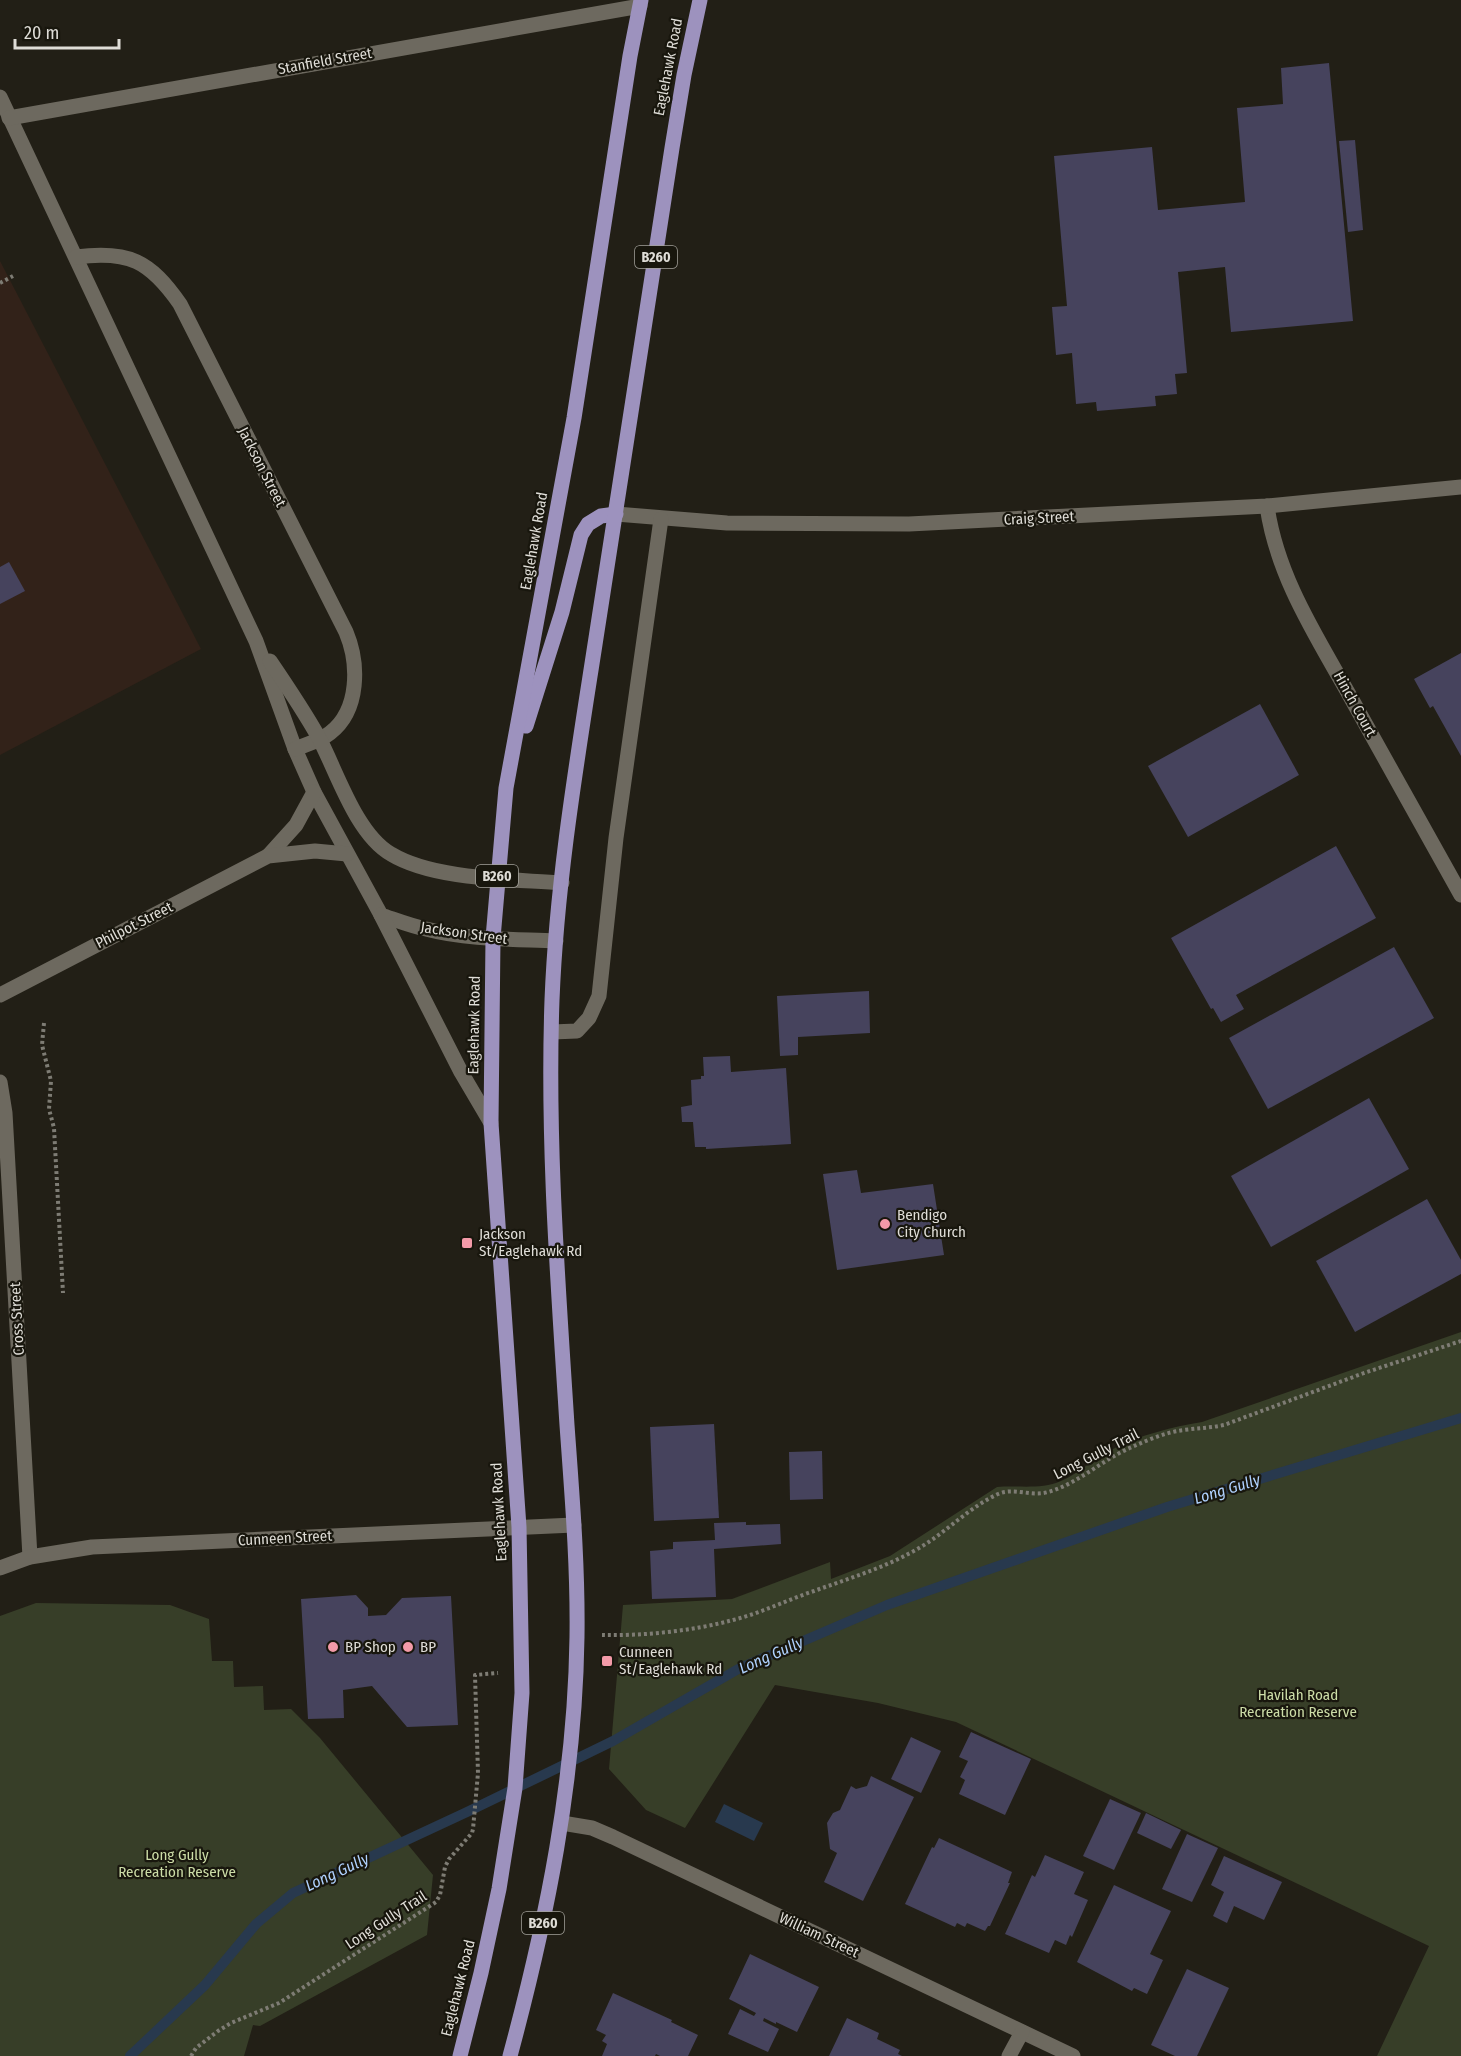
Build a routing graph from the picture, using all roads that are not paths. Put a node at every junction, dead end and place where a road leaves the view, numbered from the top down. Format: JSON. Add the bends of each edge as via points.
{"nodes":[{"id":1,"x":700,"y":0,"type":"edge"},
{"id":2,"x":641,"y":3,"type":"edge"},
{"id":3,"x":4,"y":108,"type":"edge"},
{"id":4,"x":76,"y":257,"type":"junction"},
{"id":5,"x":1461,"y":487,"type":"edge"},
{"id":6,"x":1267,"y":506,"type":"junction"},
{"id":7,"x":616,"y":514,"type":"junction"},
{"id":8,"x":661,"y":519,"type":"junction"},
{"id":9,"x":256,"y":641,"type":"junction"},
{"id":10,"x":320,"y":740,"type":"junction"},
{"id":11,"x":296,"y":749,"type":"junction"},
{"id":12,"x":506,"y":789,"type":"junction"},
{"id":13,"x":314,"y":792,"type":"junction"},
{"id":14,"x":347,"y":854,"type":"junction"},
{"id":15,"x":268,"y":856,"type":"junction"},
{"id":16,"x":497,"y":878,"type":"junction"},
{"id":17,"x":561,"y":883,"type":"junction"},
{"id":18,"x":1461,"y":895,"type":"edge"},
{"id":19,"x":381,"y":915,"type":"junction"},
{"id":20,"x":493,"y":938,"type":"junction"},
{"id":21,"x":556,"y":941,"type":"junction"},
{"id":22,"x":0,"y":995,"type":"edge"},
{"id":23,"x":552,"y":1032,"type":"junction"},
{"id":24,"x":0,"y":1082,"type":"edge"},
{"id":25,"x":491,"y":1122,"type":"junction"},
{"id":26,"x":574,"y":1525,"type":"junction"},
{"id":27,"x":519,"y":1527,"type":"junction"},
{"id":28,"x":30,"y":1557,"type":"junction"},
{"id":29,"x":0,"y":1568,"type":"edge"},
{"id":30,"x":561,"y":1823,"type":"junction"},
{"id":31,"x":1022,"y":2032,"type":"junction"},
{"id":32,"x":460,"y":2056,"type":"edge"},
{"id":33,"x":510,"y":2056,"type":"edge"},
{"id":34,"x":1009,"y":2056,"type":"edge"},
{"id":35,"x":1073,"y":2056,"type":"edge"}],
"edges":[{"from":1,"to":7,"type":"main road","name":"Eaglehawk Road","number":"B260","via":[[672,148]]},
{"from":2,"to":3,"type":"street","name":"Stanfield Street"},
{"from":2,"to":12,"type":"main road","name":"Eaglehawk Road","number":"B260","via":[[574,418]]},
{"from":3,"to":4,"type":"street"},
{"from":4,"to":9,"type":"street"},
{"from":4,"to":10,"type":"street","name":"Jackson Street","via":[[118,255],[138,261],[168,287],[341,622],[353,648],[352,697],[344,716]]},
{"from":5,"to":6,"type":"street","name":"Craig Street"},
{"from":6,"to":8,"type":"street","name":"Craig Street","via":[[909,524]]},
{"from":6,"to":18,"type":"street","name":"Hinch Court","via":[[1277,555],[1298,601]]},
{"from":7,"to":8,"type":"street","name":"Craig Street"},
{"from":7,"to":12,"type":"main road","via":[[601,516],[588,524],[581,535],[562,612]]},
{"from":7,"to":17,"type":"main road","name":"Eaglehawk Road","number":"B260"},
{"from":8,"to":23,"type":"street","via":[[616,837],[599,996],[589,1018],[577,1031]]},
{"from":9,"to":10,"type":"street"},
{"from":9,"to":11,"type":"street"},
{"from":10,"to":11,"type":"street","name":"Jackson Street"},
{"from":10,"to":16,"type":"street","via":[[354,809],[382,848],[403,860],[439,870]]},
{"from":11,"to":13,"type":"street"},
{"from":12,"to":16,"type":"main road","name":"Eaglehawk Road","number":"B260"},
{"from":13,"to":14,"type":"street"},
{"from":13,"to":15,"type":"street","name":"Philpot Street","via":[[296,825]]},
{"from":14,"to":15,"type":"street","name":"Philpot Street","via":[[315,851]]},
{"from":14,"to":19,"type":"street"},
{"from":15,"to":22,"type":"street","name":"Philpot Street"},
{"from":16,"to":17,"type":"street"},
{"from":16,"to":20,"type":"main road","name":"Eaglehawk Road","number":"B260"},
{"from":17,"to":21,"type":"main road","name":"Eaglehawk Road","number":"B260"},
{"from":19,"to":20,"type":"street","name":"Jackson Street","via":[[427,930]]},
{"from":19,"to":25,"type":"street","via":[[461,1072]]},
{"from":20,"to":21,"type":"street","name":"Jackson Street"},
{"from":20,"to":25,"type":"main road","name":"Eaglehawk Road","number":"B260"},
{"from":21,"to":23,"type":"main road","name":"Eaglehawk Road","number":"B260"},
{"from":23,"to":26,"type":"main road","name":"Eaglehawk Road","number":"B260","via":[[553,1174]]},
{"from":24,"to":28,"type":"street","name":"Cross Street","via":[[6,1125]]},
{"from":25,"to":27,"type":"main road","name":"Eaglehawk Road","number":"B260"},
{"from":26,"to":27,"type":"street","name":"Cunneen Street"},
{"from":26,"to":30,"type":"main road","name":"Eaglehawk Road","number":"B260","via":[[577,1635],[572,1735]]},
{"from":27,"to":28,"type":"street","name":"Cunneen Street","via":[[92,1547]]},
{"from":27,"to":32,"type":"main road","name":"Eaglehawk Road","number":"B260","via":[[522,1673],[517,1762],[491,1931]]},
{"from":28,"to":29,"type":"street","name":"Cunneen Street"},
{"from":30,"to":31,"type":"street","name":"William Street","via":[[592,1828],[613,1837]]},
{"from":30,"to":33,"type":"main road","name":"Eaglehawk Road","number":"B260","via":[[533,1967]]},
{"from":31,"to":34,"type":"street"},
{"from":31,"to":35,"type":"street","name":"William Street"}]}
